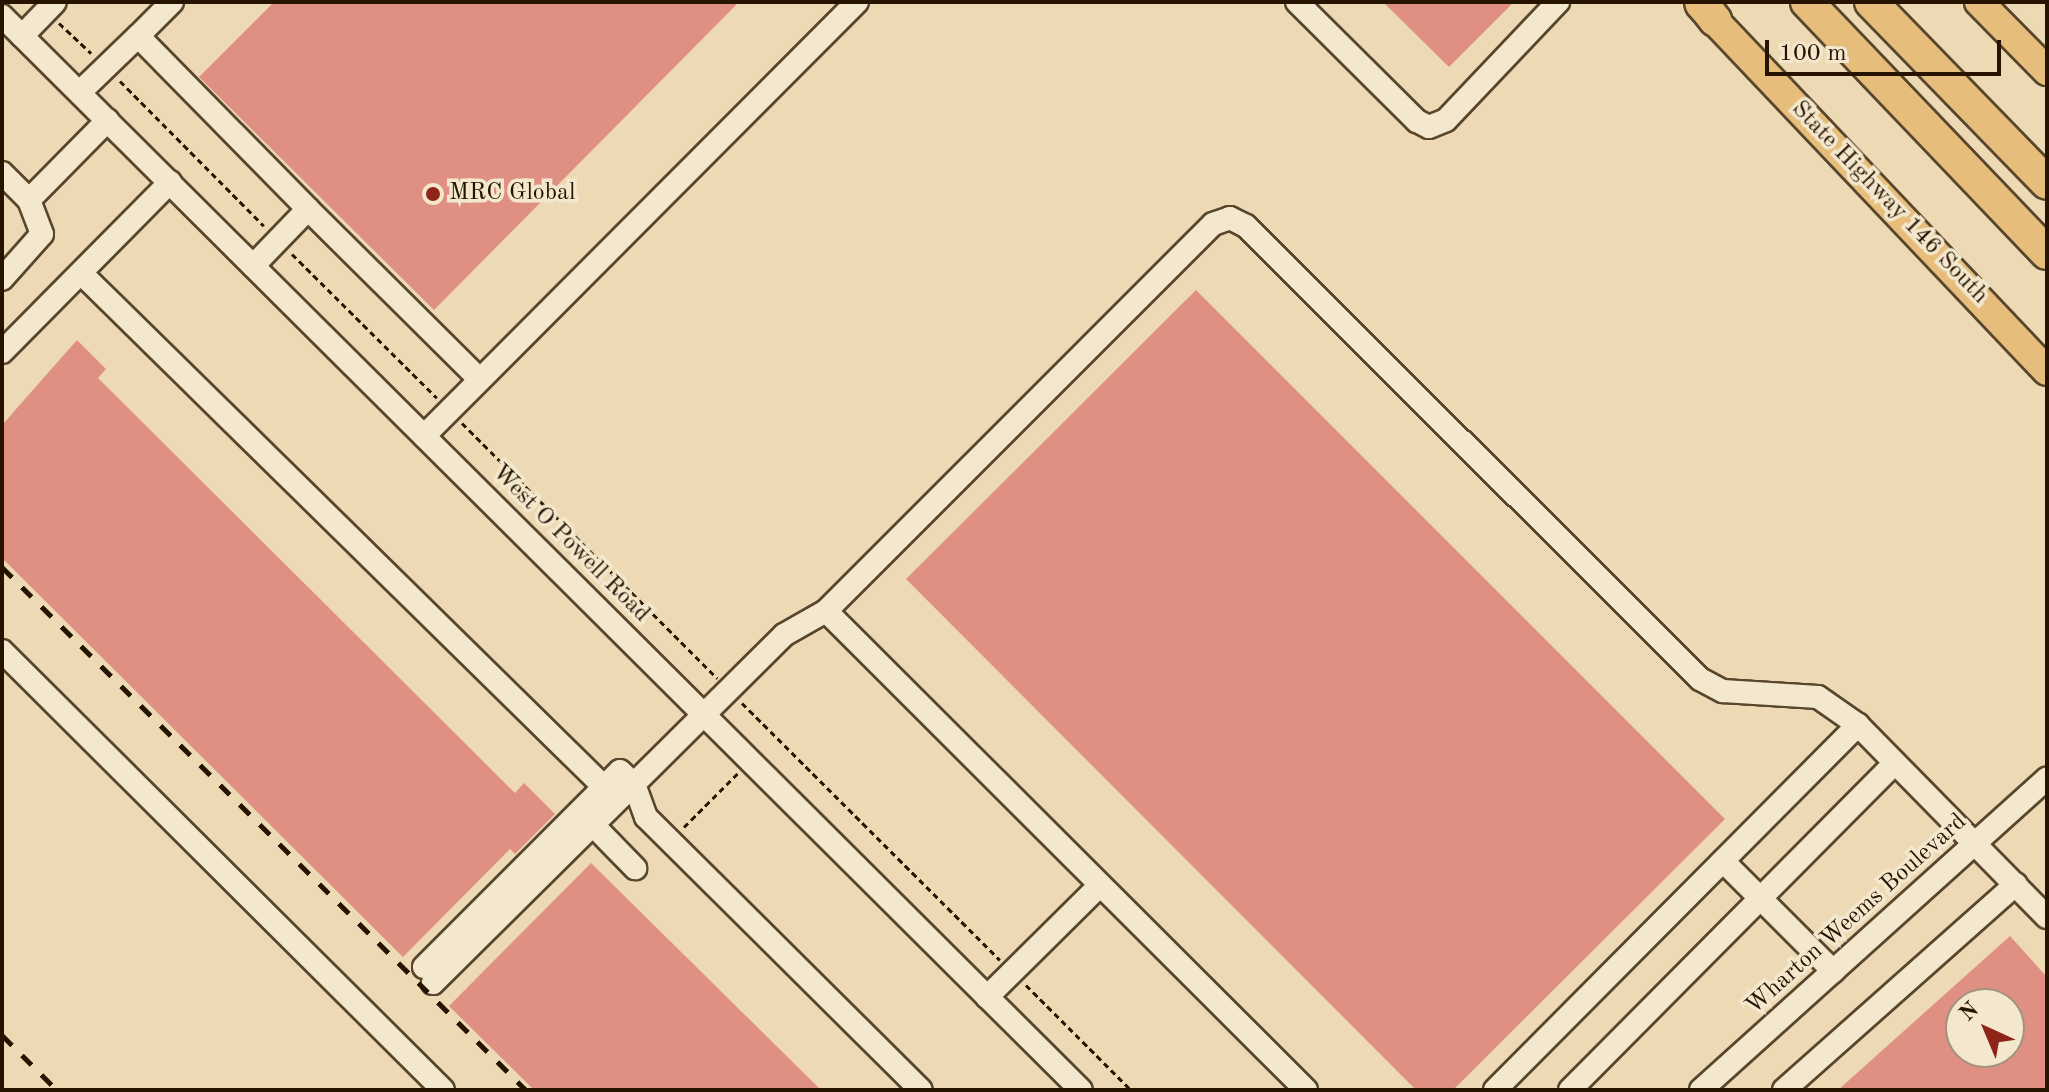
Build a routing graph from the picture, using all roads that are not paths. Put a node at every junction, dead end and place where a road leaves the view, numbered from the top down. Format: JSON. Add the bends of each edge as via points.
{"nodes":[{"id":1,"x":172,"y":2,"type":"edge"},
{"id":2,"x":857,"y":2,"type":"edge"},
{"id":3,"x":1297,"y":2,"type":"edge"},
{"id":4,"x":1558,"y":2,"type":"edge"},
{"id":5,"x":1807,"y":2,"type":"edge"},
{"id":6,"x":1871,"y":2,"type":"edge"},
{"id":7,"x":1979,"y":2,"type":"edge"},
{"id":8,"x":51,"y":7,"type":"edge"},
{"id":9,"x":1704,"y":8,"type":"edge"},
{"id":10,"x":2,"y":16,"type":"edge"},
{"id":11,"x":22,"y":36,"type":"junction"},
{"id":12,"x":138,"y":36,"type":"junction"},
{"id":13,"x":2047,"y":71,"type":"edge"},
{"id":14,"x":80,"y":92,"type":"junction"},
{"id":15,"x":108,"y":120,"type":"junction"},
{"id":16,"x":2,"y":173,"type":"edge"},
{"id":17,"x":170,"y":182,"type":"junction"},
{"id":18,"x":2047,"y":183,"type":"edge"},
{"id":19,"x":29,"y":200,"type":"junction"},
{"id":20,"x":308,"y":209,"type":"junction"},
{"id":21,"x":2047,"y":253,"type":"edge"},
{"id":22,"x":253,"y":266,"type":"junction"},
{"id":23,"x":81,"y":273,"type":"junction"},
{"id":24,"x":2,"y":279,"type":"edge"},
{"id":25,"x":2,"y":352,"type":"edge"},
{"id":26,"x":2047,"y":371,"type":"edge"},
{"id":27,"x":479,"y":379,"type":"junction"},
{"id":28,"x":424,"y":436,"type":"junction"},
{"id":29,"x":826,"y":611,"type":"junction"},
{"id":30,"x":2,"y":651,"type":"edge"},
{"id":31,"x":704,"y":715,"type":"junction"},
{"id":32,"x":1858,"y":725,"type":"junction"},
{"id":33,"x":1895,"y":763,"type":"junction"},
{"id":34,"x":2047,"y":778,"type":"edge"},
{"id":35,"x":634,"y":784,"type":"junction"},
{"id":36,"x":604,"y":787,"type":"junction"},
{"id":37,"x":592,"y":824,"type":"junction"},
{"id":38,"x":1977,"y":842,"type":"junction"},
{"id":39,"x":1723,"y":861,"type":"junction"},
{"id":40,"x":635,"y":868,"type":"dead end"},
{"id":41,"x":2016,"y":884,"type":"junction"},
{"id":42,"x":1100,"y":885,"type":"junction"},
{"id":43,"x":1760,"y":899,"type":"junction"},
{"id":44,"x":2047,"y":917,"type":"edge"},
{"id":45,"x":1833,"y":971,"type":"junction"},
{"id":46,"x":987,"y":997,"type":"junction"},
{"id":47,"x":443,"y":1090,"type":"edge"},
{"id":48,"x":921,"y":1090,"type":"edge"},
{"id":49,"x":1081,"y":1090,"type":"edge"},
{"id":50,"x":1306,"y":1090,"type":"edge"},
{"id":51,"x":1495,"y":1090,"type":"edge"},
{"id":52,"x":1570,"y":1090,"type":"edge"},
{"id":53,"x":1701,"y":1090,"type":"edge"},
{"id":54,"x":1784,"y":1090,"type":"edge"}],
"edges":[{"from":1,"to":12,"type":"street"},
{"from":2,"to":27,"type":"street"},
{"from":3,"to":4,"type":"street","via":[[1429,127],[1446,120]]},
{"from":5,"to":21,"type":"highway"},
{"from":6,"to":18,"type":"highway"},
{"from":7,"to":13,"type":"main road"},
{"from":8,"to":11,"type":"street"},
{"from":9,"to":26,"type":"main road","name":"State Highway 146 South"},
{"from":10,"to":11,"type":"street","name":"West O Powell Road"},
{"from":11,"to":14,"type":"street","name":"West O Powell Road"},
{"from":12,"to":14,"type":"street"},
{"from":12,"to":20,"type":"street"},
{"from":14,"to":15,"type":"street","name":"West O Powell Road"},
{"from":15,"to":17,"type":"street","name":"West O Powell Road"},
{"from":15,"to":19,"type":"street"},
{"from":16,"to":19,"type":"street"},
{"from":17,"to":22,"type":"street","name":"West O Powell Road"},
{"from":17,"to":23,"type":"street"},
{"from":19,"to":24,"type":"street","via":[[42,234]]},
{"from":20,"to":22,"type":"street"},
{"from":20,"to":27,"type":"street"},
{"from":22,"to":28,"type":"street","name":"West O Powell Road"},
{"from":23,"to":25,"type":"street"},
{"from":23,"to":36,"type":"street"},
{"from":27,"to":28,"type":"street"},
{"from":28,"to":31,"type":"street","name":"West O Powell Road"},
{"from":29,"to":31,"type":"street","via":[[784,635]]},
{"from":29,"to":32,"type":"street","via":[[1213,224],[1230,218],[1246,226],[1700,679],[1723,691],[1818,697]]},
{"from":29,"to":42,"type":"street"},
{"from":30,"to":47,"type":"street"},
{"from":31,"to":35,"type":"street"},
{"from":31,"to":46,"type":"street","name":"West O Powell Road"},
{"from":32,"to":33,"type":"street"},
{"from":32,"to":39,"type":"street"},
{"from":33,"to":38,"type":"street"},
{"from":33,"to":43,"type":"street"},
{"from":34,"to":38,"type":"street","name":"Wharton Weems Boulevard"},
{"from":35,"to":36,"type":"street","via":[[620,771]]},
{"from":35,"to":37,"type":"street"},
{"from":35,"to":48,"type":"street","via":[[646,817]]},
{"from":36,"to":37,"type":"street","via":[[428,975]]},
{"from":37,"to":40,"type":"street"},
{"from":38,"to":41,"type":"street"},
{"from":38,"to":45,"type":"street","name":"Wharton Weems Boulevard"},
{"from":39,"to":43,"type":"street"},
{"from":39,"to":51,"type":"street"},
{"from":41,"to":44,"type":"street"},
{"from":41,"to":54,"type":"street"},
{"from":42,"to":46,"type":"street"},
{"from":42,"to":50,"type":"street"},
{"from":43,"to":45,"type":"street"},
{"from":43,"to":52,"type":"street"},
{"from":45,"to":53,"type":"street","name":"Wharton Weems Boulevard"},
{"from":46,"to":49,"type":"street","name":"West O Powell Road"}]}
